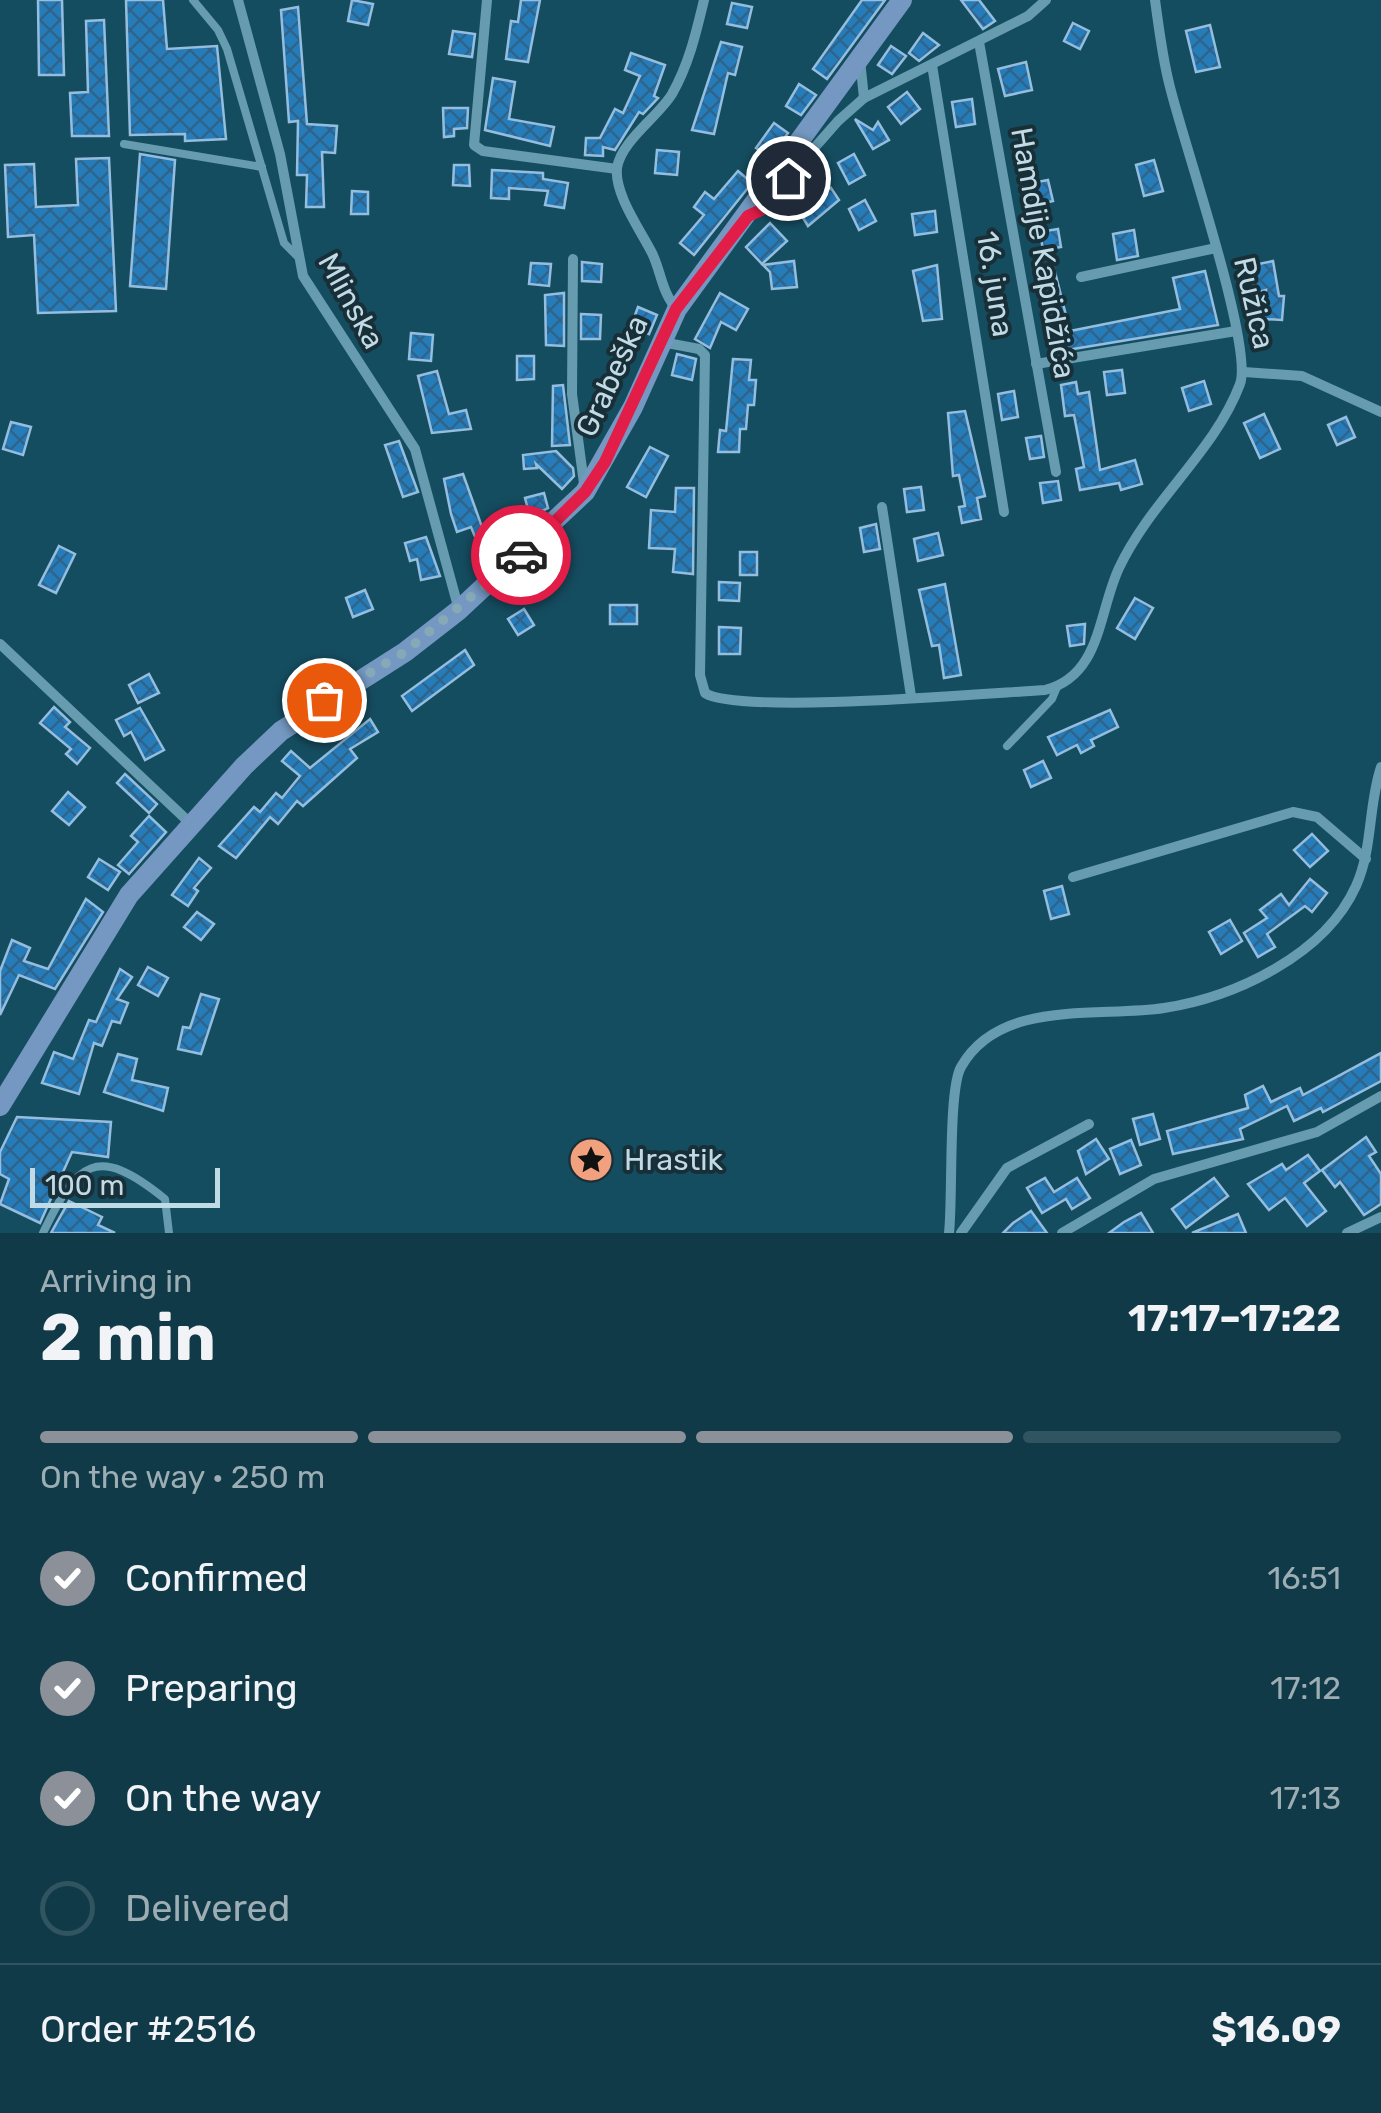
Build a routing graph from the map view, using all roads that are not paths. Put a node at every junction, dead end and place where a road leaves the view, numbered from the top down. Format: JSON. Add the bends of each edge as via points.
{"nodes":[{"id":1,"x":193,"y":0,"type":"edge"},
{"id":2,"x":238,"y":0,"type":"edge"},
{"id":3,"x":487,"y":0,"type":"edge"},
{"id":4,"x":704,"y":0,"type":"edge"},
{"id":5,"x":902,"y":0,"type":"edge"},
{"id":6,"x":1046,"y":0,"type":"edge"},
{"id":7,"x":1155,"y":0,"type":"edge"},
{"id":8,"x":979,"y":42,"type":"junction"},
{"id":9,"x":860,"y":60,"type":"junction"},
{"id":10,"x":932,"y":65,"type":"junction"},
{"id":11,"x":864,"y":98,"type":"junction"},
{"id":12,"x":124,"y":144,"type":"dead end"},
{"id":13,"x":262,"y":167,"type":"junction"},
{"id":14,"x":617,"y":169,"type":"junction"},
{"id":15,"x":748,"y":216,"type":"junction"},
{"id":16,"x":1216,"y":248,"type":"junction"},
{"id":17,"x":296,"y":256,"type":"junction"},
{"id":18,"x":572,"y":260,"type":"dead end"},
{"id":19,"x":1081,"y":277,"type":"dead end"},
{"id":20,"x":676,"y":309,"type":"junction"},
{"id":21,"x":1236,"y":331,"type":"junction"},
{"id":22,"x":662,"y":342,"type":"junction"},
{"id":23,"x":1036,"y":364,"type":"junction"},
{"id":24,"x":1244,"y":372,"type":"junction"},
{"id":25,"x":1381,"y":412,"type":"edge"},
{"id":26,"x":1056,"y":472,"type":"dead end"},
{"id":27,"x":585,"y":492,"type":"junction"},
{"id":28,"x":882,"y":507,"type":"dead end"},
{"id":29,"x":1004,"y":512,"type":"dead end"},
{"id":30,"x":459,"y":610,"type":"junction"},
{"id":31,"x":0,"y":644,"type":"edge"},
{"id":32,"x":1058,"y":687,"type":"junction"},
{"id":33,"x":910,"y":696,"type":"junction"},
{"id":34,"x":1008,"y":746,"type":"dead end"},
{"id":35,"x":1381,"y":767,"type":"edge"},
{"id":36,"x":190,"y":823,"type":"junction"},
{"id":37,"x":1366,"y":859,"type":"junction"},
{"id":38,"x":1073,"y":878,"type":"dead end"},
{"id":39,"x":1381,"y":1096,"type":"edge"},
{"id":40,"x":0,"y":1106,"type":"edge"},
{"id":41,"x":1089,"y":1124,"type":"dead end"},
{"id":42,"x":1381,"y":1217,"type":"edge"},
{"id":43,"x":43,"y":1233,"type":"edge"},
{"id":44,"x":169,"y":1233,"type":"edge"},
{"id":45,"x":949,"y":1233,"type":"edge"},
{"id":46,"x":961,"y":1233,"type":"edge"},
{"id":47,"x":1062,"y":1233,"type":"edge"},
{"id":48,"x":1347,"y":1233,"type":"edge"}],
"edges":[{"from":1,"to":13,"type":"lane","via":[[227,49]]},
{"from":2,"to":17,"type":"street","name":"Mlinska","via":[[280,154]]},
{"from":3,"to":14,"type":"street","via":[[474,145]]},
{"from":4,"to":14,"type":"street","via":[[689,62]]},
{"from":5,"to":9,"type":"street","name":"Grabeška"},
{"from":6,"to":8,"type":"street"},
{"from":7,"to":16,"type":"street","name":"Ružica","via":[[1168,81]]},
{"from":8,"to":10,"type":"street"},
{"from":8,"to":23,"type":"street","name":"Hamdije Kapidžića"},
{"from":9,"to":11,"type":"street"},
{"from":9,"to":15,"type":"street","name":"Grabeška"},
{"from":10,"to":11,"type":"street"},
{"from":10,"to":29,"type":"street","name":"16. juna"},
{"from":11,"to":15,"type":"street","via":[[761,210]]},
{"from":12,"to":13,"type":"lane"},
{"from":13,"to":17,"type":"lane","via":[[284,243]]},
{"from":14,"to":20,"type":"street"},
{"from":15,"to":20,"type":"street","name":"Grabeška"},
{"from":16,"to":19,"type":"street"},
{"from":16,"to":21,"type":"street","name":"Ružica"},
{"from":17,"to":30,"type":"street","name":"Mlinska","via":[[311,294],[416,449]]},
{"from":18,"to":27,"type":"street","via":[[572,394]]},
{"from":20,"to":22,"type":"street","name":"Grabeška"},
{"from":21,"to":23,"type":"street"},
{"from":21,"to":24,"type":"street","name":"Ružica"},
{"from":22,"to":27,"type":"street","name":"Grabeška"},
{"from":22,"to":33,"type":"street","via":[[705,354],[705,693],[780,703]]},
{"from":23,"to":26,"type":"street","name":"Hamdije Kapidžića"},
{"from":24,"to":25,"type":"street","via":[[1302,376]]},
{"from":24,"to":32,"type":"street","name":"Ružica","via":[[1211,438],[1135,535],[1086,665]]},
{"from":27,"to":30,"type":"street","name":"Grabeška"},
{"from":28,"to":33,"type":"street"},
{"from":30,"to":36,"type":"street","name":"Grabeška","via":[[281,731]]},
{"from":31,"to":36,"type":"street"},
{"from":32,"to":33,"type":"street"},
{"from":32,"to":34,"type":"lane"},
{"from":35,"to":37,"type":"street"},
{"from":36,"to":40,"type":"street","name":"Grabeška","via":[[130,895]]},
{"from":37,"to":38,"type":"street","via":[[1317,817],[1293,812]]},
{"from":37,"to":45,"type":"street","via":[[1356,887],[1324,930],[1258,976],[1166,1008],[1034,1018],[997,1032],[974,1050],[956,1076]]},
{"from":39,"to":47,"type":"street","via":[[1317,1132],[1154,1179]]},
{"from":41,"to":46,"type":"street","via":[[1007,1168]]},
{"from":42,"to":48,"type":"street"},
{"from":43,"to":44,"type":"lane","via":[[68,1182],[88,1167],[114,1168],[166,1199]]}]}
